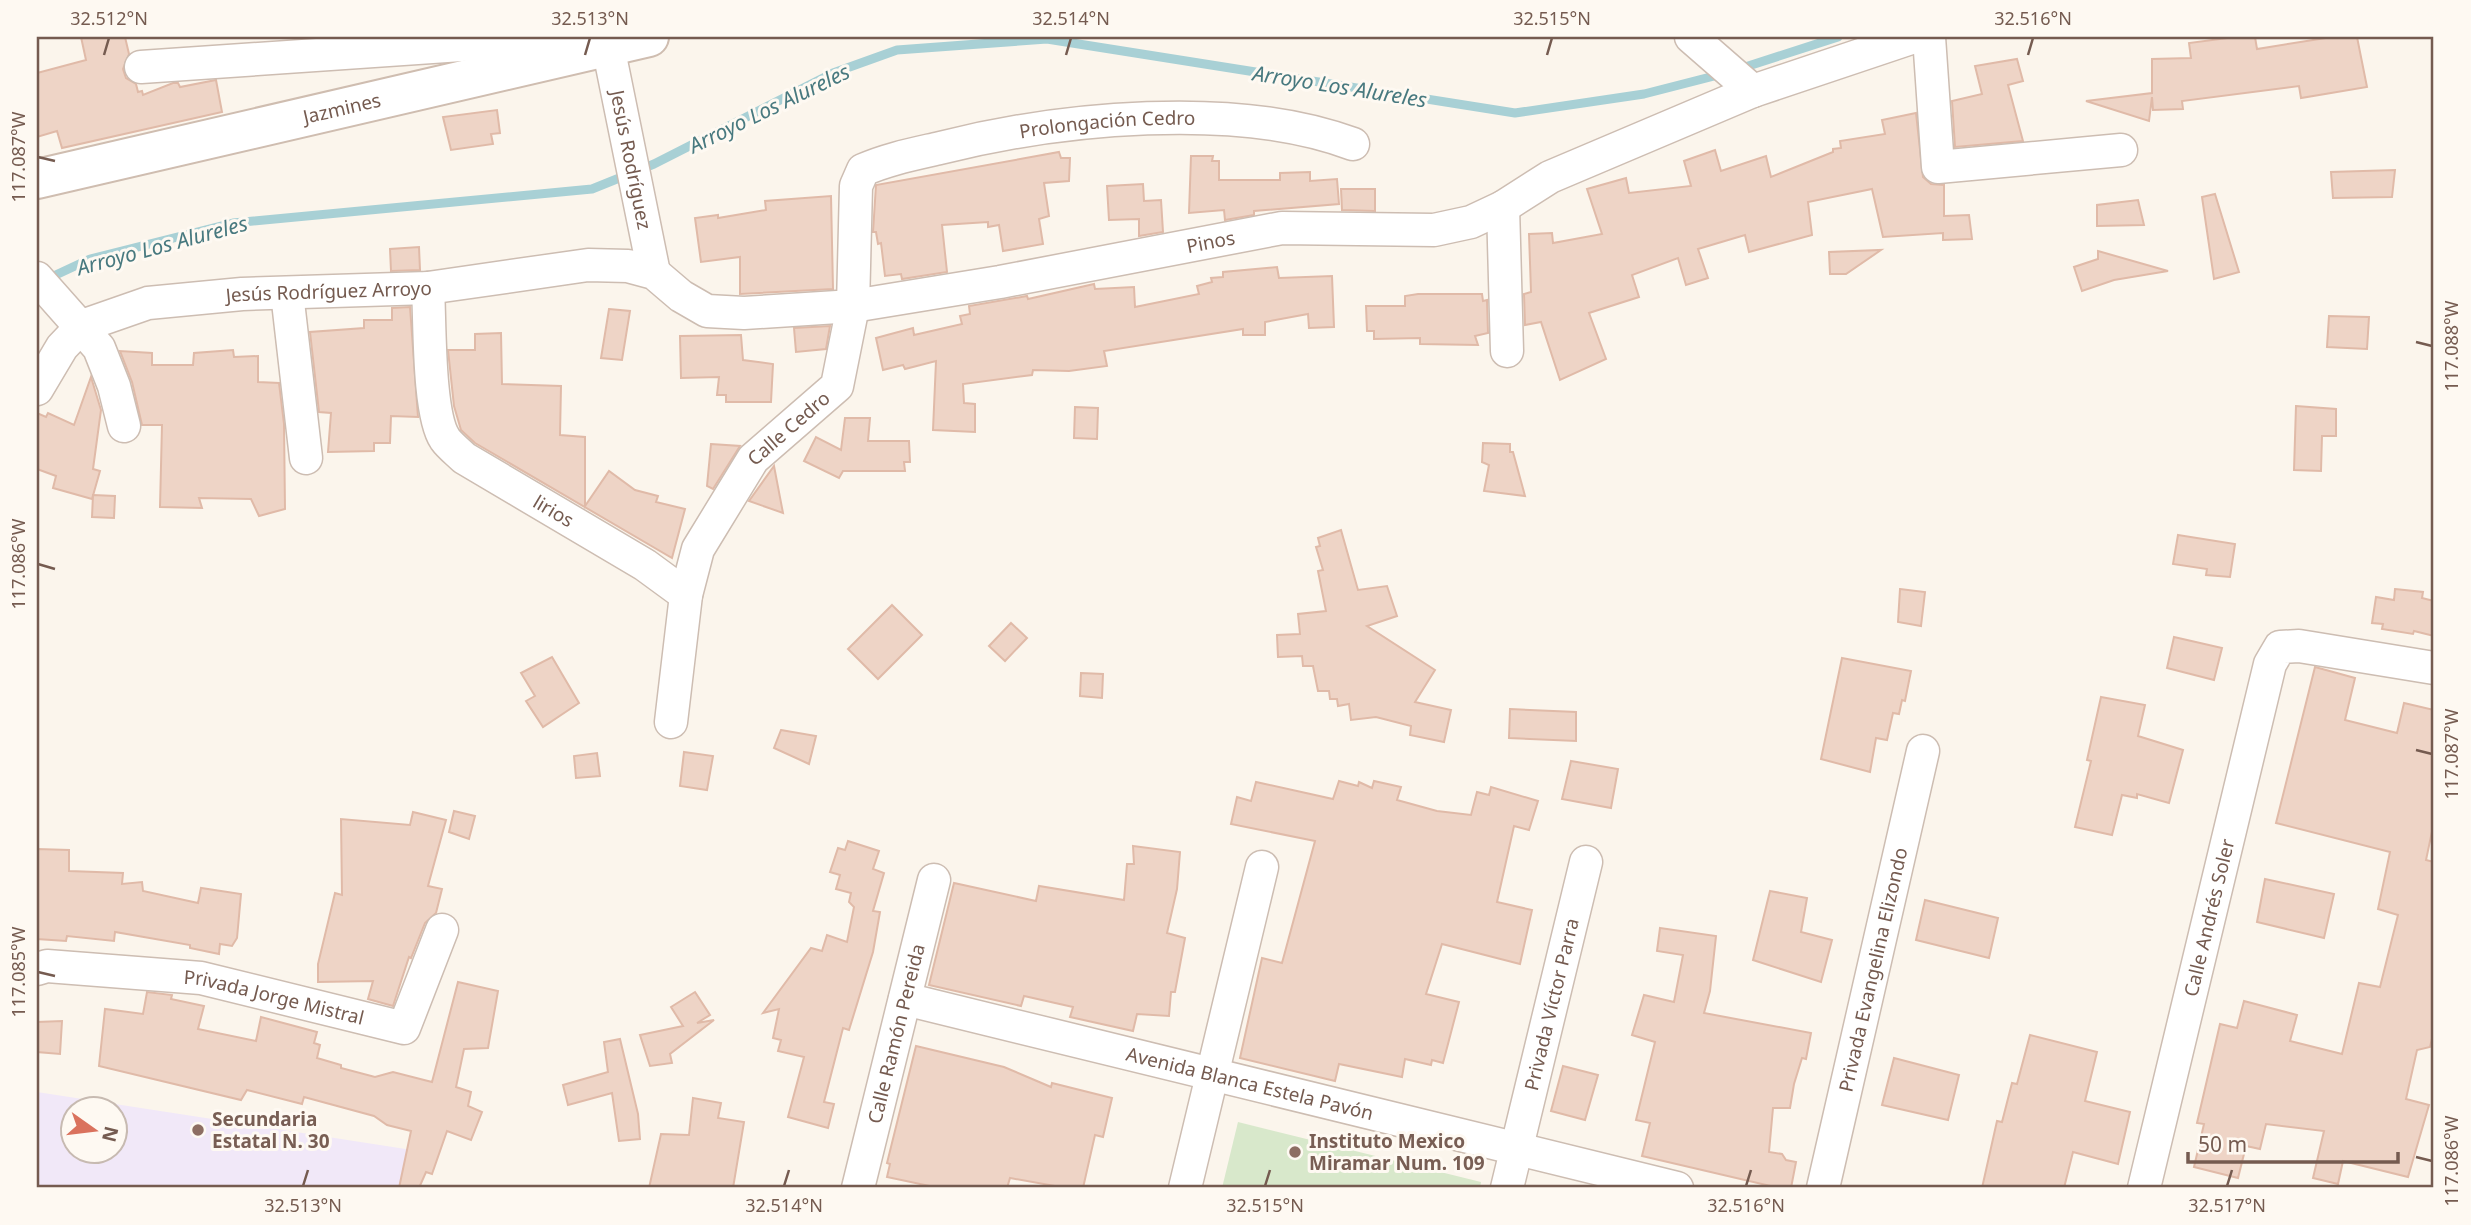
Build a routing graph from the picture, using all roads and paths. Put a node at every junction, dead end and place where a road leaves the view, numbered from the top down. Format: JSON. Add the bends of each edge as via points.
{"nodes":[{"id":1,"x":649,"y":37,"type":"edge"},
{"id":2,"x":1914,"y":37,"type":"edge"},
{"id":3,"x":1929,"y":37,"type":"edge"},
{"id":4,"x":1706,"y":45,"type":"edge"},
{"id":5,"x":317,"y":46,"type":"edge"},
{"id":6,"x":596,"y":49,"type":"junction"},
{"id":7,"x":141,"y":67,"type":"dead end"},
{"id":8,"x":1750,"y":89,"type":"junction"},
{"id":9,"x":1353,"y":144,"type":"dead end"},
{"id":10,"x":2121,"y":150,"type":"dead end"},
{"id":11,"x":863,"y":170,"type":"joint"},
{"id":12,"x":37,"y":179,"type":"edge"},
{"id":13,"x":1503,"y":207,"type":"junction"},
{"id":14,"x":654,"y":273,"type":"junction"},
{"id":15,"x":40,"y":281,"type":"edge"},
{"id":16,"x":428,"y":288,"type":"junction"},
{"id":17,"x":287,"y":293,"type":"junction"},
{"id":18,"x":853,"y":306,"type":"junction"},
{"id":19,"x":82,"y":326,"type":"junction"},
{"id":20,"x":1507,"y":351,"type":"dead end"},
{"id":21,"x":37,"y":389,"type":"edge"},
{"id":22,"x":124,"y":426,"type":"dead end"},
{"id":23,"x":306,"y":458,"type":"dead end"},
{"id":24,"x":686,"y":595,"type":"junction"},
{"id":25,"x":2434,"y":668,"type":"edge"},
{"id":26,"x":671,"y":722,"type":"dead end"},
{"id":27,"x":1923,"y":751,"type":"dead end"},
{"id":28,"x":1586,"y":862,"type":"dead end"},
{"id":29,"x":1262,"y":867,"type":"dead end"},
{"id":30,"x":934,"y":880,"type":"dead end"},
{"id":31,"x":442,"y":930,"type":"dead end"},
{"id":32,"x":37,"y":968,"type":"edge"},
{"id":33,"x":905,"y":999,"type":"junction"},
{"id":34,"x":1213,"y":1073,"type":"junction"},
{"id":35,"x":1517,"y":1147,"type":"junction"},
{"id":36,"x":859,"y":1188,"type":"edge"},
{"id":37,"x":1185,"y":1188,"type":"edge"},
{"id":38,"x":1507,"y":1188,"type":"edge"},
{"id":39,"x":1677,"y":1188,"type":"edge"},
{"id":40,"x":1823,"y":1188,"type":"edge"},
{"id":41,"x":2144,"y":1188,"type":"edge"}],
"edges":[{"from":1,"to":6,"type":"main road","name":"Jazmines"},
{"from":2,"to":8,"type":"street"},
{"from":3,"to":10,"type":"street","via":[[1938,167]]},
{"from":4,"to":8,"type":"street"},
{"from":5,"to":6,"type":"street","via":[[549,39]]},
{"from":5,"to":7,"type":"street"},
{"from":6,"to":12,"type":"main road","name":"Jazmines"},
{"from":6,"to":14,"type":"street","name":"Jesús Rodríguez","via":[[630,154]]},
{"from":8,"to":13,"type":"street","name":"Pinos","via":[[1550,177]]},
{"from":9,"to":11,"type":"street","name":"Prolongación Cedro","via":[[1315,130],[1263,122],[1196,119],[1064,124],[969,140]]},
{"from":11,"to":18,"type":"street","name":"Calle Cedro","via":[[856,186]]},
{"from":13,"to":18,"type":"street","name":"Pinos","via":[[1471,222],[1434,230],[1282,228]]},
{"from":13,"to":20,"type":"street"},
{"from":14,"to":16,"type":"street","name":"Jesús Rodríguez Arroyo","via":[[628,266],[588,265]]},
{"from":14,"to":18,"type":"street","name":"Pinos","via":[[707,311]]},
{"from":15,"to":19,"type":"street"},
{"from":16,"to":17,"type":"street","name":"Jesús Rodríguez Arroyo"},
{"from":16,"to":24,"type":"street","name":"lirios","via":[[437,422],[445,438],[464,458],[645,565]]},
{"from":17,"to":19,"type":"street","name":"Jesús Rodríguez Arroyo","via":[[148,303]]},
{"from":17,"to":23,"type":"street"},
{"from":18,"to":24,"type":"street","name":"Calle Cedro","via":[[837,386],[753,459],[698,549]]},
{"from":19,"to":21,"type":"street","name":"Jesús Rodríguez Arroyo","via":[[62,347]]},
{"from":19,"to":22,"type":"street","via":[[99,348]]},
{"from":24,"to":26,"type":"street"},
{"from":25,"to":41,"type":"street","name":"Calle Andrés Soler","via":[[2299,646],[2280,647],[2270,664]]},
{"from":27,"to":40,"type":"street","name":"Privada Evangelina Elizondo"},
{"from":28,"to":35,"type":"street","name":"Privada Víctor Parra"},
{"from":29,"to":34,"type":"street"},
{"from":30,"to":33,"type":"street","name":"Calle Ramón Pereida"},
{"from":31,"to":32,"type":"street","name":"Privada Jorge Mistral","via":[[404,1028],[201,978]]},
{"from":33,"to":34,"type":"street","name":"Avenida Blanca Estela Pavón"},
{"from":33,"to":36,"type":"street","name":"Calle Ramón Pereida"},
{"from":34,"to":35,"type":"street","name":"Avenida Blanca Estela Pavón"},
{"from":34,"to":37,"type":"street"},
{"from":35,"to":38,"type":"street","name":"Privada Víctor Parra"},
{"from":35,"to":39,"type":"street","name":"Avenida Blanca Estela Pavón"}]}
